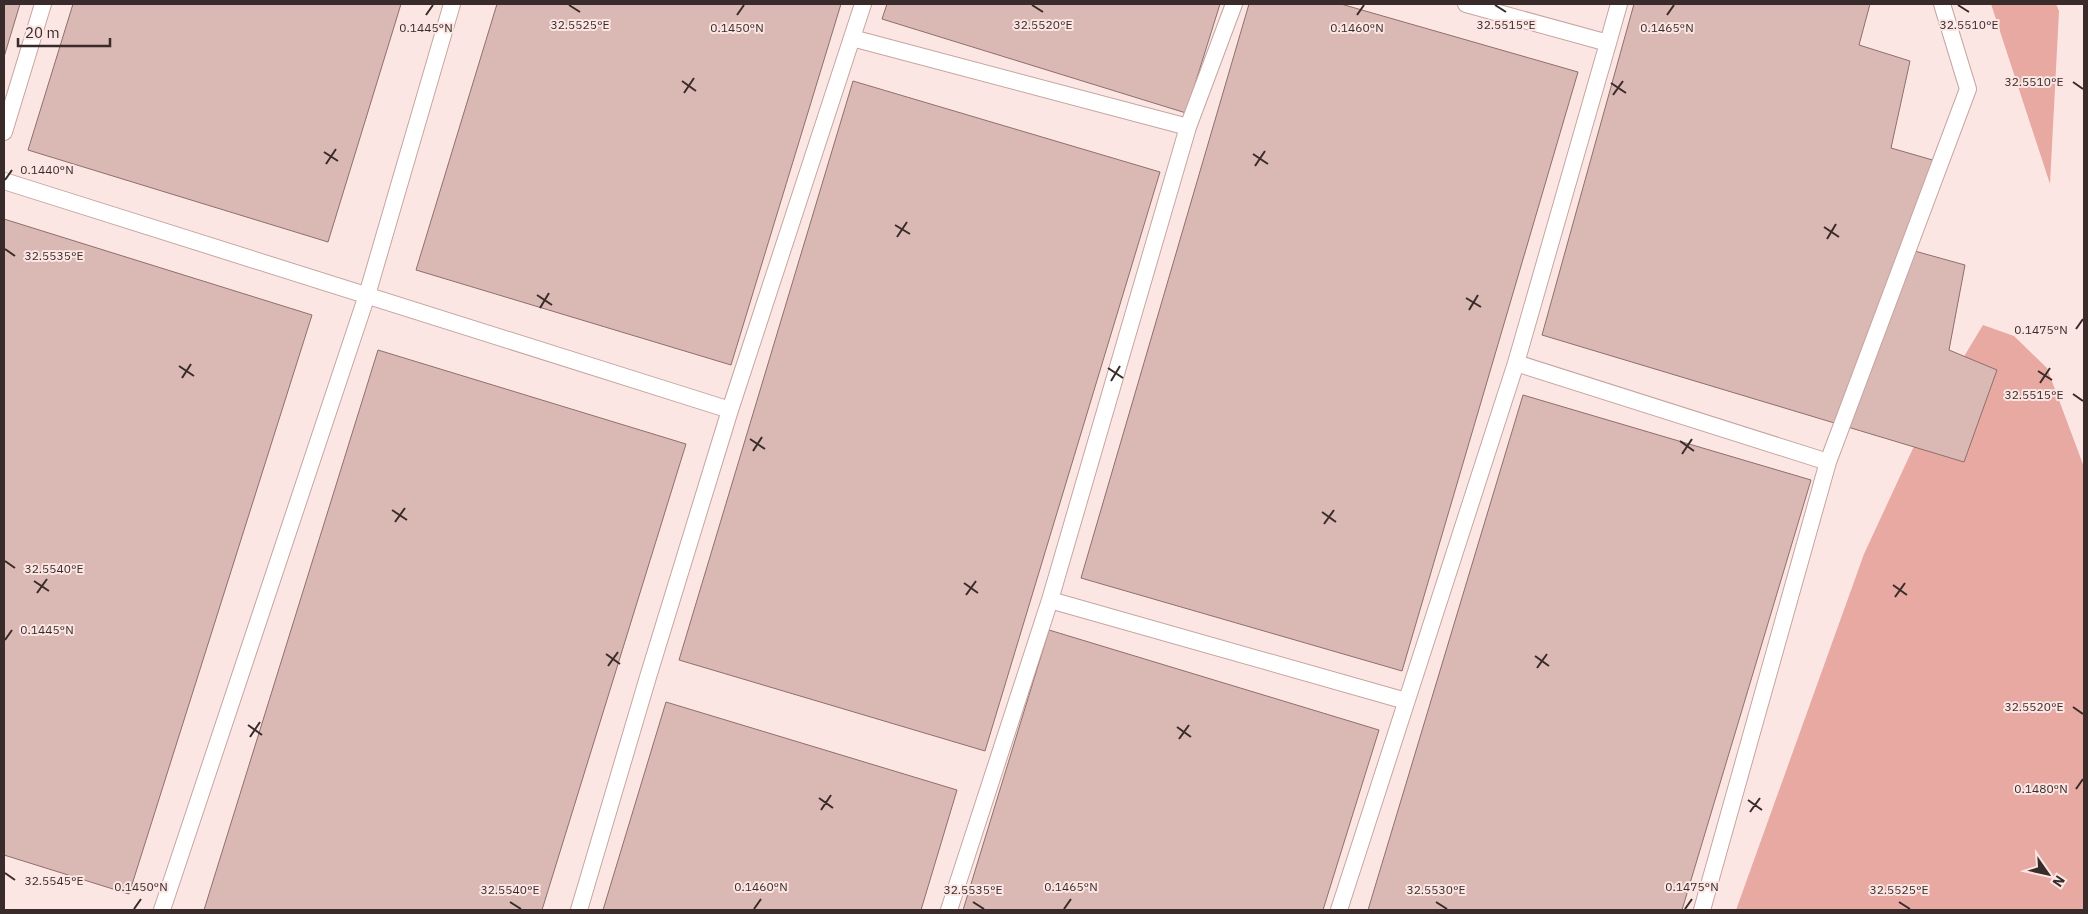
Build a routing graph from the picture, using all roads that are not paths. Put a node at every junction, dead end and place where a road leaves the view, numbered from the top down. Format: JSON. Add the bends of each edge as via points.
{"nodes":[{"id":1,"x":43,"y":4,"type":"edge"},
{"id":2,"x":452,"y":4,"type":"edge"},
{"id":3,"x":863,"y":4,"type":"edge"},
{"id":4,"x":1234,"y":4,"type":"edge"},
{"id":5,"x":1466,"y":4,"type":"edge"},
{"id":6,"x":1619,"y":4,"type":"edge"},
{"id":7,"x":1942,"y":4,"type":"edge"},
{"id":8,"x":852,"y":38,"type":"junction"},
{"id":9,"x":1608,"y":43,"type":"junction"},
{"id":10,"x":1188,"y":127,"type":"junction"},
{"id":11,"x":4,"y":132,"type":"edge"},
{"id":12,"x":4,"y":181,"type":"edge"},
{"id":13,"x":367,"y":294,"type":"junction"},
{"id":14,"x":1516,"y":363,"type":"junction"},
{"id":15,"x":730,"y":410,"type":"junction"},
{"id":16,"x":1828,"y":462,"type":"junction"},
{"id":17,"x":1050,"y":600,"type":"junction"},
{"id":18,"x":1406,"y":701,"type":"junction"},
{"id":19,"x":162,"y":910,"type":"edge"},
{"id":20,"x":579,"y":910,"type":"edge"},
{"id":21,"x":949,"y":910,"type":"edge"},
{"id":22,"x":1340,"y":910,"type":"edge"},
{"id":23,"x":1702,"y":910,"type":"edge"}],
"edges":[{"from":1,"to":11,"type":"lane"},
{"from":2,"to":13,"type":"lane"},
{"from":3,"to":8,"type":"lane"},
{"from":4,"to":10,"type":"lane"},
{"from":5,"to":9,"type":"lane"},
{"from":6,"to":9,"type":"lane"},
{"from":7,"to":16,"type":"lane","via":[[1968,89]]},
{"from":8,"to":10,"type":"lane"},
{"from":8,"to":15,"type":"lane"},
{"from":9,"to":14,"type":"lane"},
{"from":10,"to":17,"type":"lane"},
{"from":12,"to":13,"type":"lane"},
{"from":13,"to":15,"type":"lane"},
{"from":13,"to":19,"type":"lane"},
{"from":14,"to":16,"type":"lane"},
{"from":14,"to":18,"type":"lane"},
{"from":15,"to":20,"type":"lane"},
{"from":16,"to":23,"type":"lane"},
{"from":17,"to":18,"type":"lane"},
{"from":17,"to":21,"type":"lane"},
{"from":18,"to":22,"type":"lane"}]}
